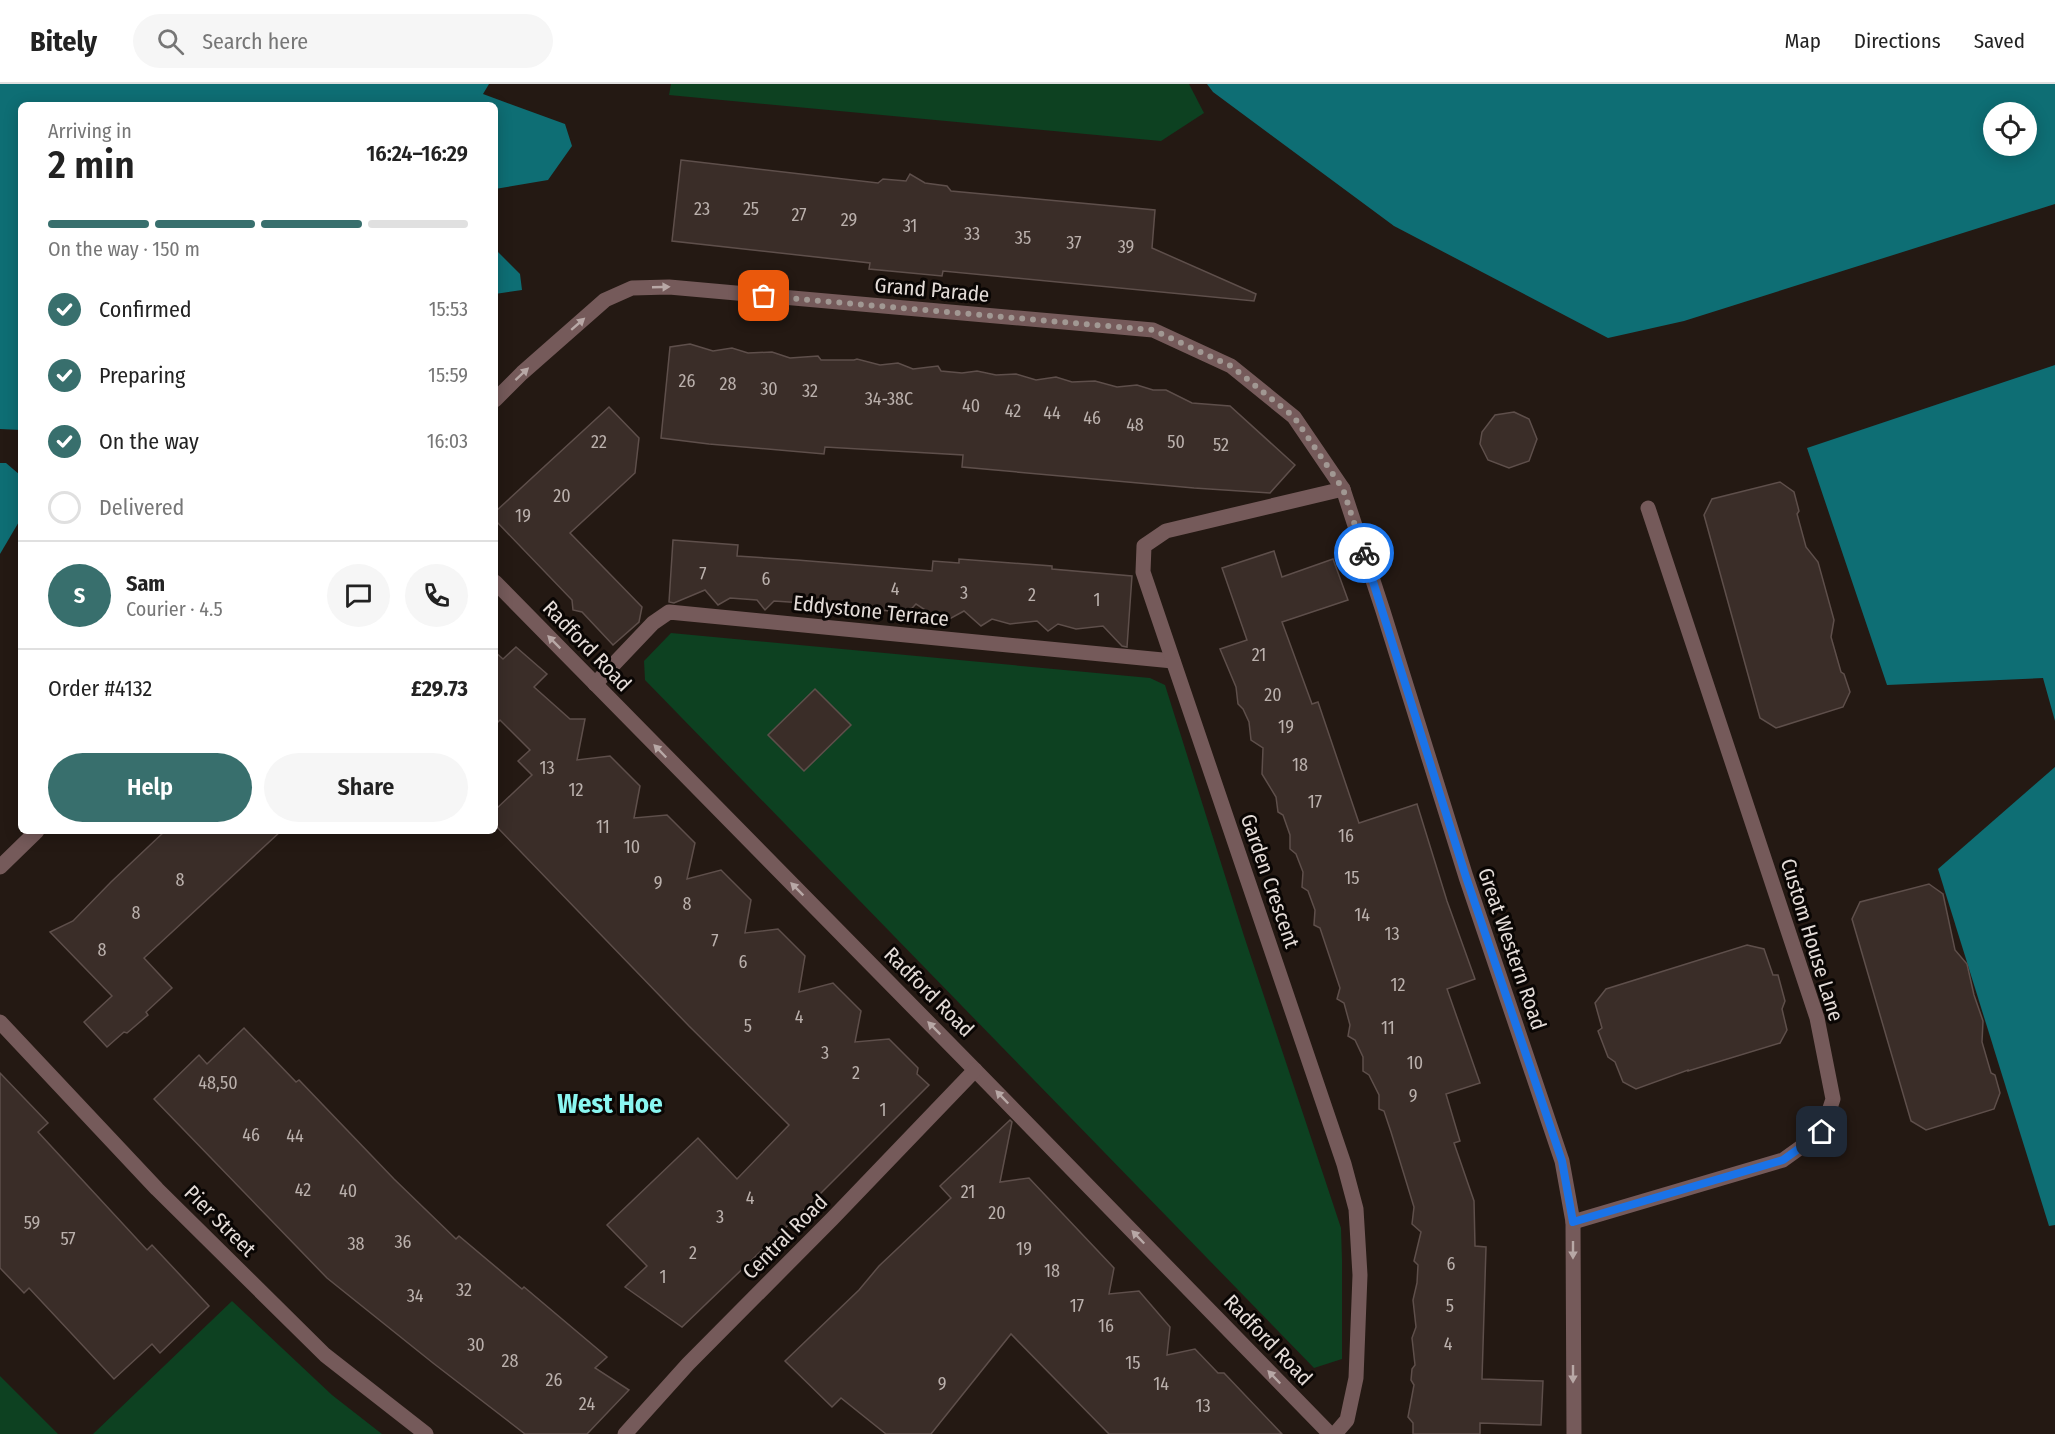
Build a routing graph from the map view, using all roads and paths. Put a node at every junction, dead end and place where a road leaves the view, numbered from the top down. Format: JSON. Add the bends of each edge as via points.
{"nodes":[{"id":1,"x":498,"y":397,"type":"edge"},
{"id":2,"x":1343,"y":489,"type":"junction"},
{"id":3,"x":1648,"y":508,"type":"dead end"},
{"id":4,"x":498,"y":585,"type":"edge"},
{"id":5,"x":1173,"y":661,"type":"junction"},
{"id":6,"x":595,"y":684,"type":"junction"},
{"id":7,"x":34,"y":834,"type":"edge"},
{"id":8,"x":0,"y":867,"type":"edge"},
{"id":9,"x":0,"y":1022,"type":"edge"},
{"id":10,"x":975,"y":1070,"type":"junction"},
{"id":11,"x":1573,"y":1222,"type":"junction"},
{"id":12,"x":426,"y":1434,"type":"edge"},
{"id":13,"x":625,"y":1434,"type":"edge"},
{"id":14,"x":1333,"y":1434,"type":"edge"},
{"id":15,"x":1574,"y":1434,"type":"edge"}],
"edges":[{"from":1,"to":2,"type":"street","name":"Grand Parade","one_way":true,"via":[[605,300],[632,288],[669,287],[1153,330],[1231,366],[1294,417]]},
{"from":2,"to":5,"type":"street","name":"Garden Crescent","via":[[1166,531],[1144,546],[1143,572]]},
{"from":2,"to":11,"type":"street","name":"Great Western Road","via":[[1466,877],[1562,1161]]},
{"from":3,"to":11,"type":"street","name":"Custom House Lane","via":[[1817,1018],[1833,1099],[1822,1132],[1783,1160]]},
{"from":6,"to":4,"type":"street","name":"Radford Road","one_way":true},
{"from":5,"to":6,"type":"street","name":"Eddystone Terrace","via":[[669,612],[653,622]]},
{"from":5,"to":14,"type":"street","name":"Garden Crescent","via":[[1356,1209],[1360,1275],[1356,1378],[1347,1420]]},
{"from":10,"to":6,"type":"street","name":"Radford Road","one_way":true},
{"from":7,"to":8,"type":"street"},
{"from":9,"to":12,"type":"street","name":"Pier Street","via":[[157,1188],[325,1355]]},
{"from":10,"to":13,"type":"street","name":"Central Road","via":[[688,1364]]},
{"from":14,"to":10,"type":"street","name":"Radford Road","one_way":true},
{"from":11,"to":15,"type":"street","name":"Great Western Road","one_way":true}]}
